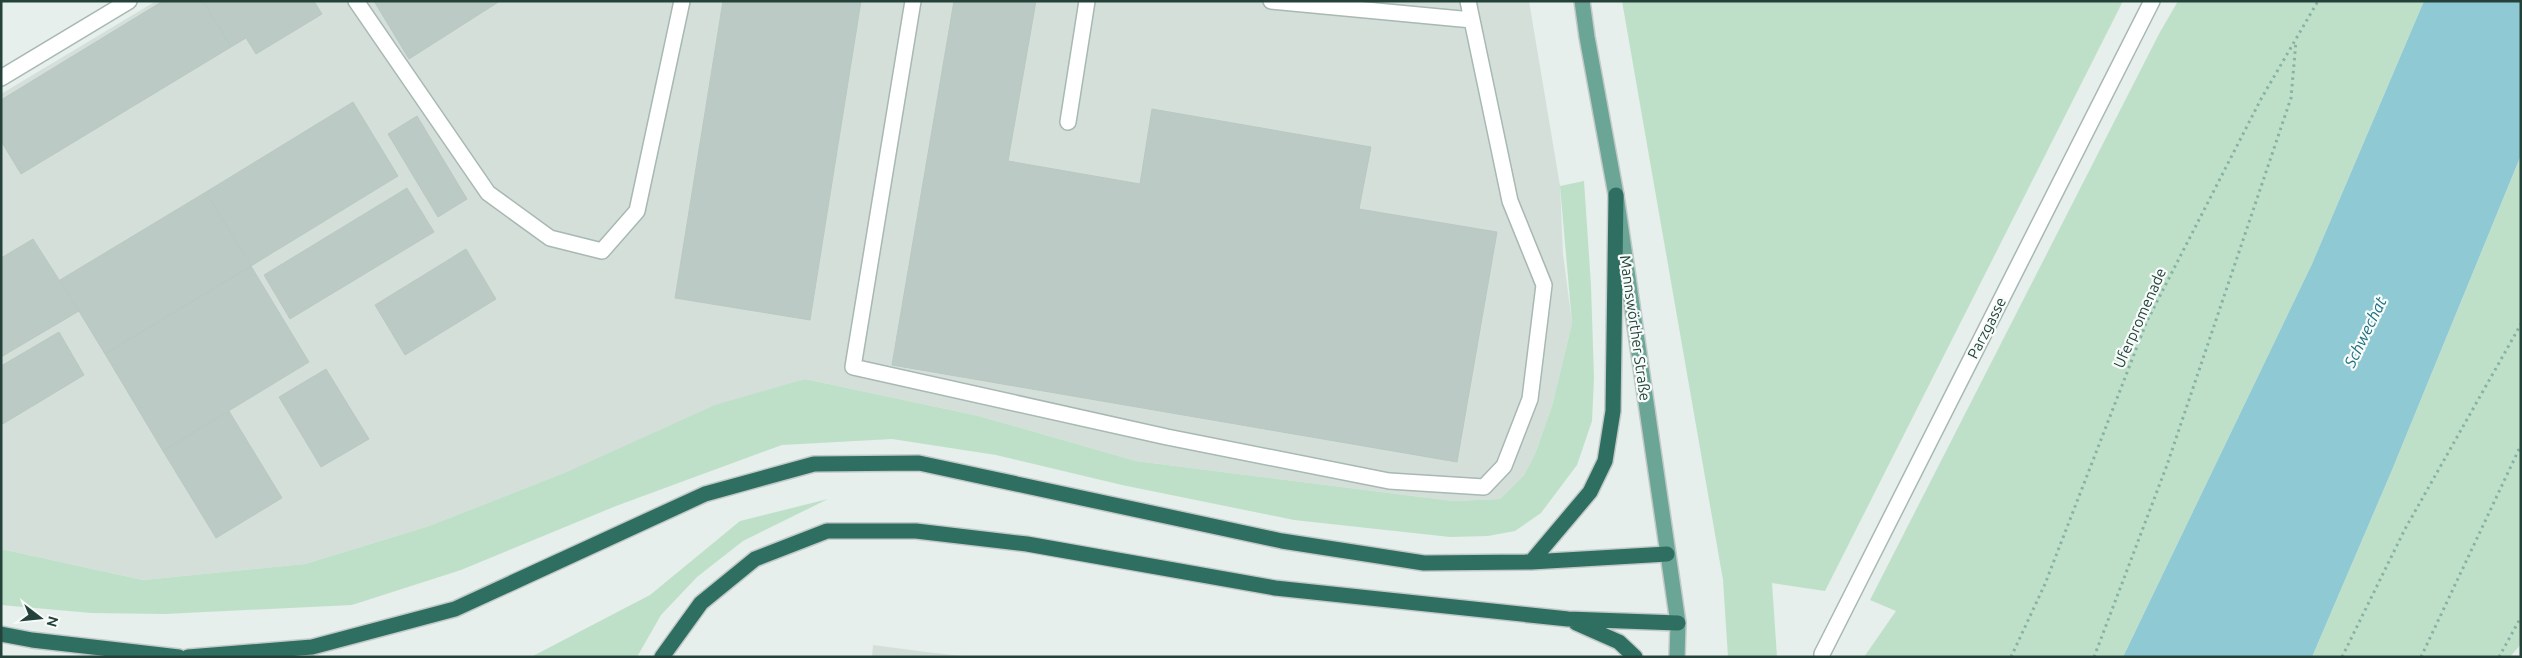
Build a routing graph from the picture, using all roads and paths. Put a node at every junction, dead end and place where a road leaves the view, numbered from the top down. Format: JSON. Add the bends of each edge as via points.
{"nodes":[{"id":1,"x":129,"y":1,"type":"edge"},
{"id":2,"x":356,"y":1,"type":"edge"},
{"id":3,"x":682,"y":1,"type":"edge"},
{"id":4,"x":913,"y":1,"type":"edge"},
{"id":5,"x":1088,"y":1,"type":"edge"},
{"id":6,"x":1271,"y":1,"type":"edge"},
{"id":7,"x":1468,"y":1,"type":"edge"},
{"id":8,"x":1582,"y":1,"type":"edge"},
{"id":9,"x":2152,"y":1,"type":"edge"},
{"id":10,"x":2318,"y":1,"type":"edge"},
{"id":11,"x":1472,"y":20,"type":"junction"},
{"id":12,"x":2297,"y":38,"type":"junction"},
{"id":13,"x":1,"y":78,"type":"edge"},
{"id":14,"x":1068,"y":122,"type":"dead end"},
{"id":15,"x":1616,"y":195,"type":"junction"},
{"id":16,"x":2521,"y":324,"type":"edge"},
{"id":17,"x":2521,"y":445,"type":"edge"},
{"id":18,"x":1667,"y":554,"type":"junction"},
{"id":19,"x":1531,"y":562,"type":"junction"},
{"id":20,"x":2521,"y":618,"type":"edge"},
{"id":21,"x":1568,"y":619,"type":"junction"},
{"id":22,"x":1678,"y":623,"type":"junction"},
{"id":23,"x":1,"y":634,"type":"edge"},
{"id":24,"x":1822,"y":654,"type":"dead end"},
{"id":25,"x":179,"y":657,"type":"edge"},
{"id":26,"x":188,"y":657,"type":"edge"},
{"id":27,"x":662,"y":657,"type":"edge"},
{"id":28,"x":1635,"y":657,"type":"edge"},
{"id":29,"x":1677,"y":657,"type":"edge"},
{"id":30,"x":2011,"y":657,"type":"edge"},
{"id":31,"x":2094,"y":657,"type":"edge"},
{"id":32,"x":2342,"y":657,"type":"edge"},
{"id":33,"x":2421,"y":657,"type":"edge"},
{"id":34,"x":2499,"y":657,"type":"edge"}],
"edges":[{"from":1,"to":13,"type":"street"},
{"from":2,"to":3,"type":"street","via":[[488,193],[550,238],[602,251],[638,210]]},
{"from":4,"to":11,"type":"street","via":[[853,367],[1389,481],[1484,486],[1504,466],[1530,399],[1544,285],[1510,201]]},
{"from":5,"to":14,"type":"street"},
{"from":6,"to":11,"type":"street"},
{"from":7,"to":11,"type":"street"},
{"from":8,"to":15,"type":"main road","name":"Mannswörther Straße"},
{"from":9,"to":24,"type":"street","name":"Parzgasse"},
{"from":10,"to":12,"type":"path","name":"Uferpromenade"},
{"from":12,"to":30,"type":"path","name":"Uferpromenade","via":[[2261,99],[2147,321],[2045,584]]},
{"from":12,"to":31,"type":"path","via":[[2291,98],[2167,466]]},
{"from":15,"to":18,"type":"main road","name":"Mannswörther Straße"},
{"from":15,"to":19,"type":"highway","via":[[1613,411],[1605,460],[1590,492]]},
{"from":16,"to":32,"type":"path","via":[[2405,529]]},
{"from":17,"to":33,"type":"path"},
{"from":18,"to":19,"type":"highway"},
{"from":18,"to":22,"type":"main road","name":"Mannswörther Straße"},
{"from":19,"to":26,"type":"highway","via":[[1424,563],[1282,541],[919,463],[814,464],[705,494],[455,610],[312,647]]},
{"from":20,"to":34,"type":"path"},
{"from":21,"to":22,"type":"highway"},
{"from":21,"to":27,"type":"highway","via":[[1275,588],[1027,544],[916,531],[826,531],[754,559],[701,603]]},
{"from":21,"to":28,"type":"highway","via":[[1619,642]]},
{"from":22,"to":29,"type":"main road","name":"Mannswörther Straße"},
{"from":23,"to":25,"type":"highway"}]}
